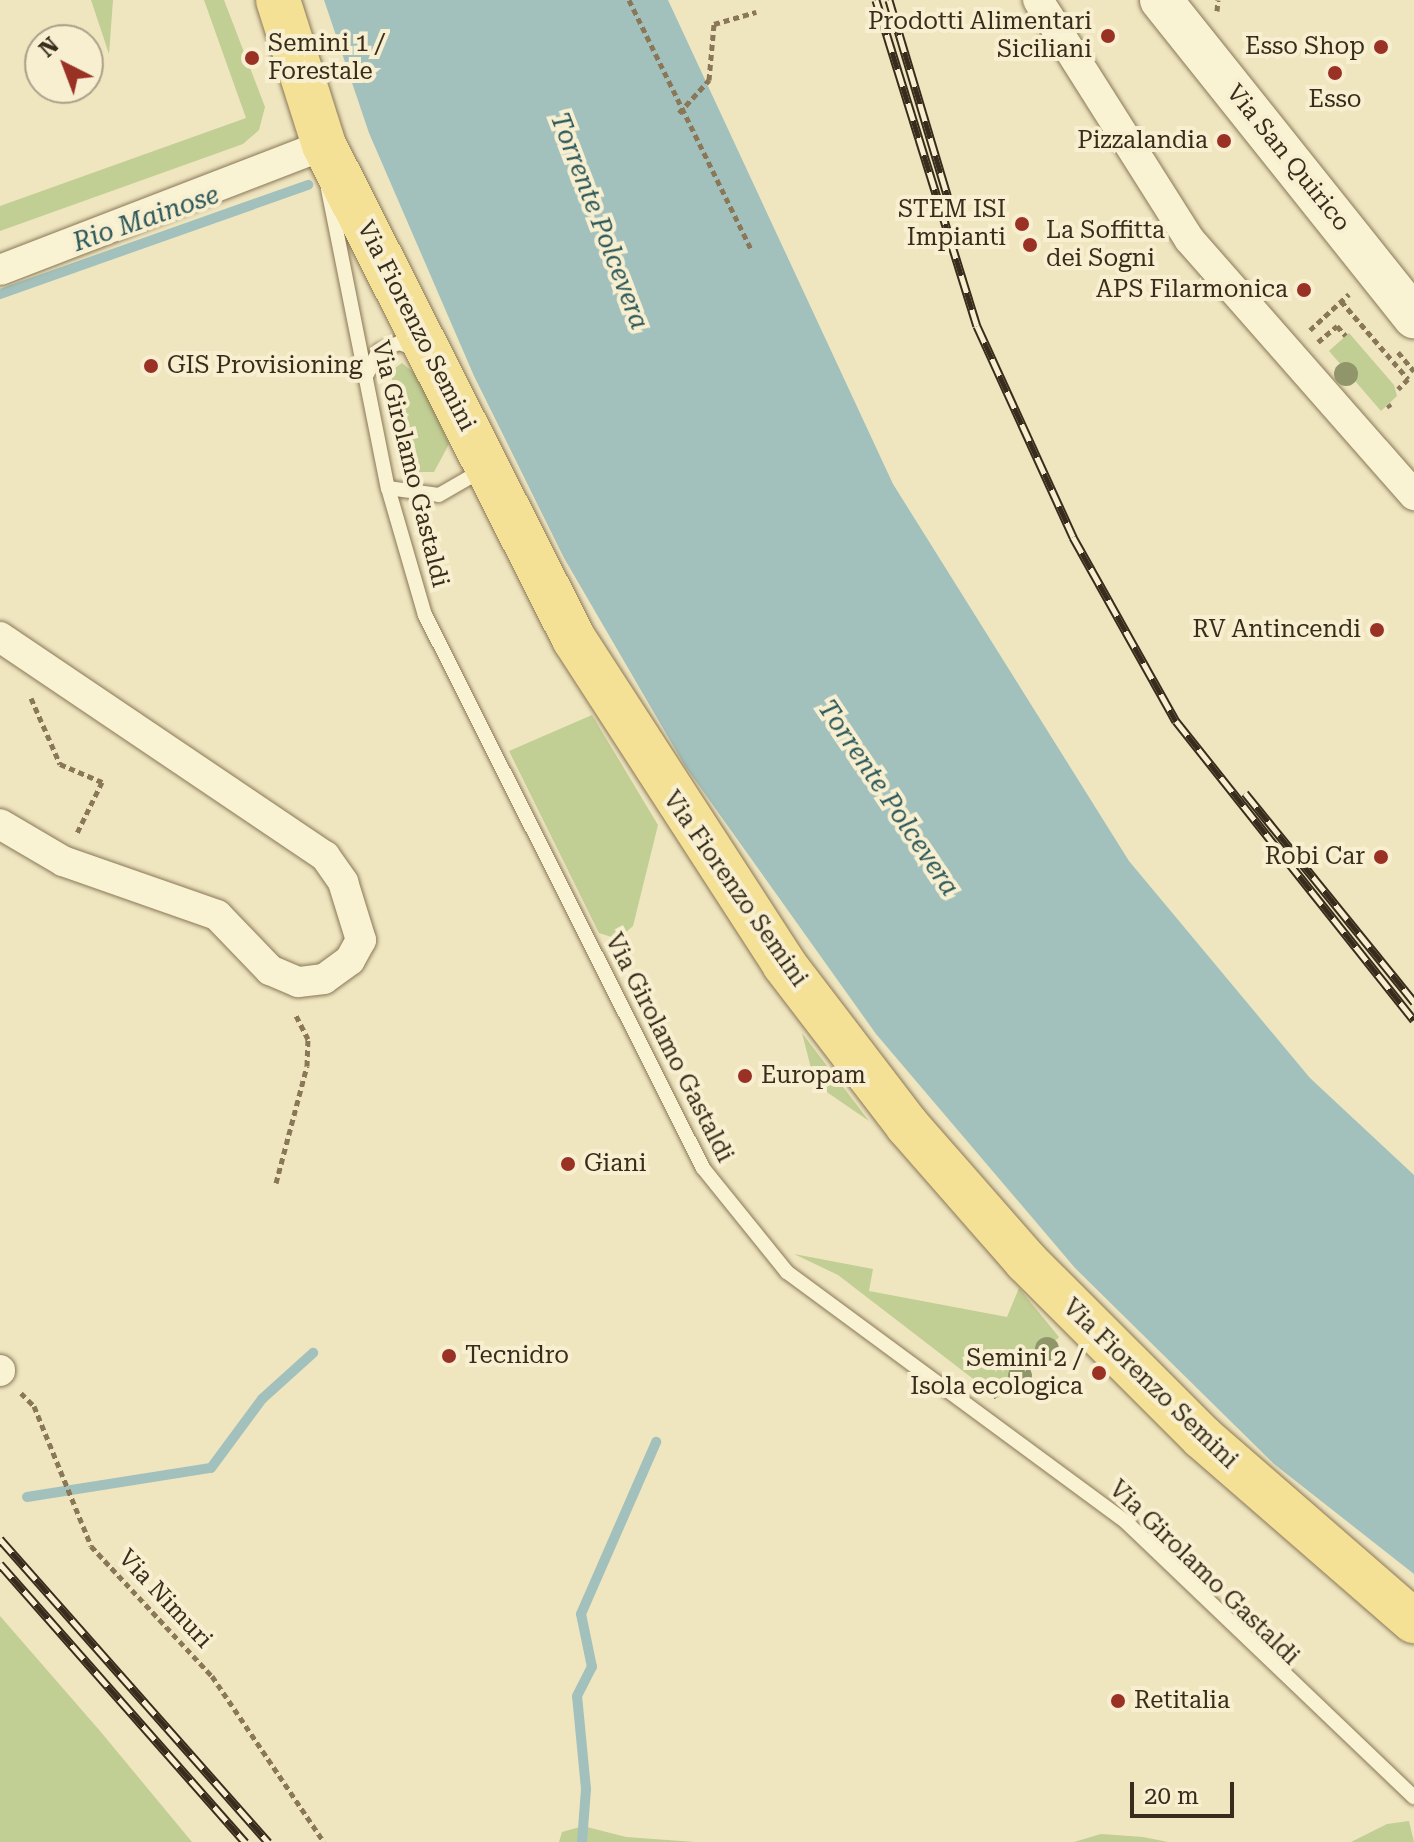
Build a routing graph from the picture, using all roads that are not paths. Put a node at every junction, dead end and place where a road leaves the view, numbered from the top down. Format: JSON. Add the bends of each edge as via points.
{"nodes":[{"id":1,"x":278,"y":0,"type":"edge"},
{"id":2,"x":1038,"y":0,"type":"edge"},
{"id":3,"x":1161,"y":0,"type":"edge"},
{"id":4,"x":324,"y":145,"type":"junction"},
{"id":5,"x":0,"y":270,"type":"edge"},
{"id":6,"x":1414,"y":317,"type":"edge"},
{"id":7,"x":428,"y":352,"type":"junction"},
{"id":8,"x":365,"y":378,"type":"junction"},
{"id":9,"x":488,"y":467,"type":"junction"},
{"id":10,"x":1409,"y":486,"type":"edge"},
{"id":11,"x":388,"y":488,"type":"junction"},
{"id":12,"x":0,"y":637,"type":"edge"},
{"id":13,"x":0,"y":824,"type":"edge"},
{"id":14,"x":1414,"y":1621,"type":"edge"},
{"id":15,"x":1414,"y":1797,"type":"edge"}],
"edges":[{"from":1,"to":4,"type":"main road","name":"Via Fiorenzo Semini"},
{"from":2,"to":10,"type":"street","via":[[1189,239]]},
{"from":3,"to":6,"type":"main road","name":"Via San Quirico"},
{"from":4,"to":5,"type":"street"},
{"from":4,"to":7,"type":"main road","name":"Via Fiorenzo Semini"},
{"from":4,"to":8,"type":"lane","name":"Via Girolamo Gastaldi"},
{"from":7,"to":8,"type":"lane","via":[[399,343],[379,351]]},
{"from":7,"to":9,"type":"main road","name":"Via Fiorenzo Semini"},
{"from":8,"to":11,"type":"lane","name":"Via Girolamo Gastaldi"},
{"from":9,"to":11,"type":"lane","via":[[439,495]]},
{"from":9,"to":14,"type":"main road","name":"Via Fiorenzo Semini","via":[[574,639],[688,824],[907,1125],[1026,1261],[1202,1437]]},
{"from":11,"to":15,"type":"lane","name":"Via Girolamo Gastaldi","via":[[425,615],[703,1168],[787,1272],[1127,1523]]},
{"from":12,"to":13,"type":"street","via":[[325,856],[343,882],[361,940],[350,960],[324,979],[298,982],[270,970],[217,915],[63,861]]}]}
